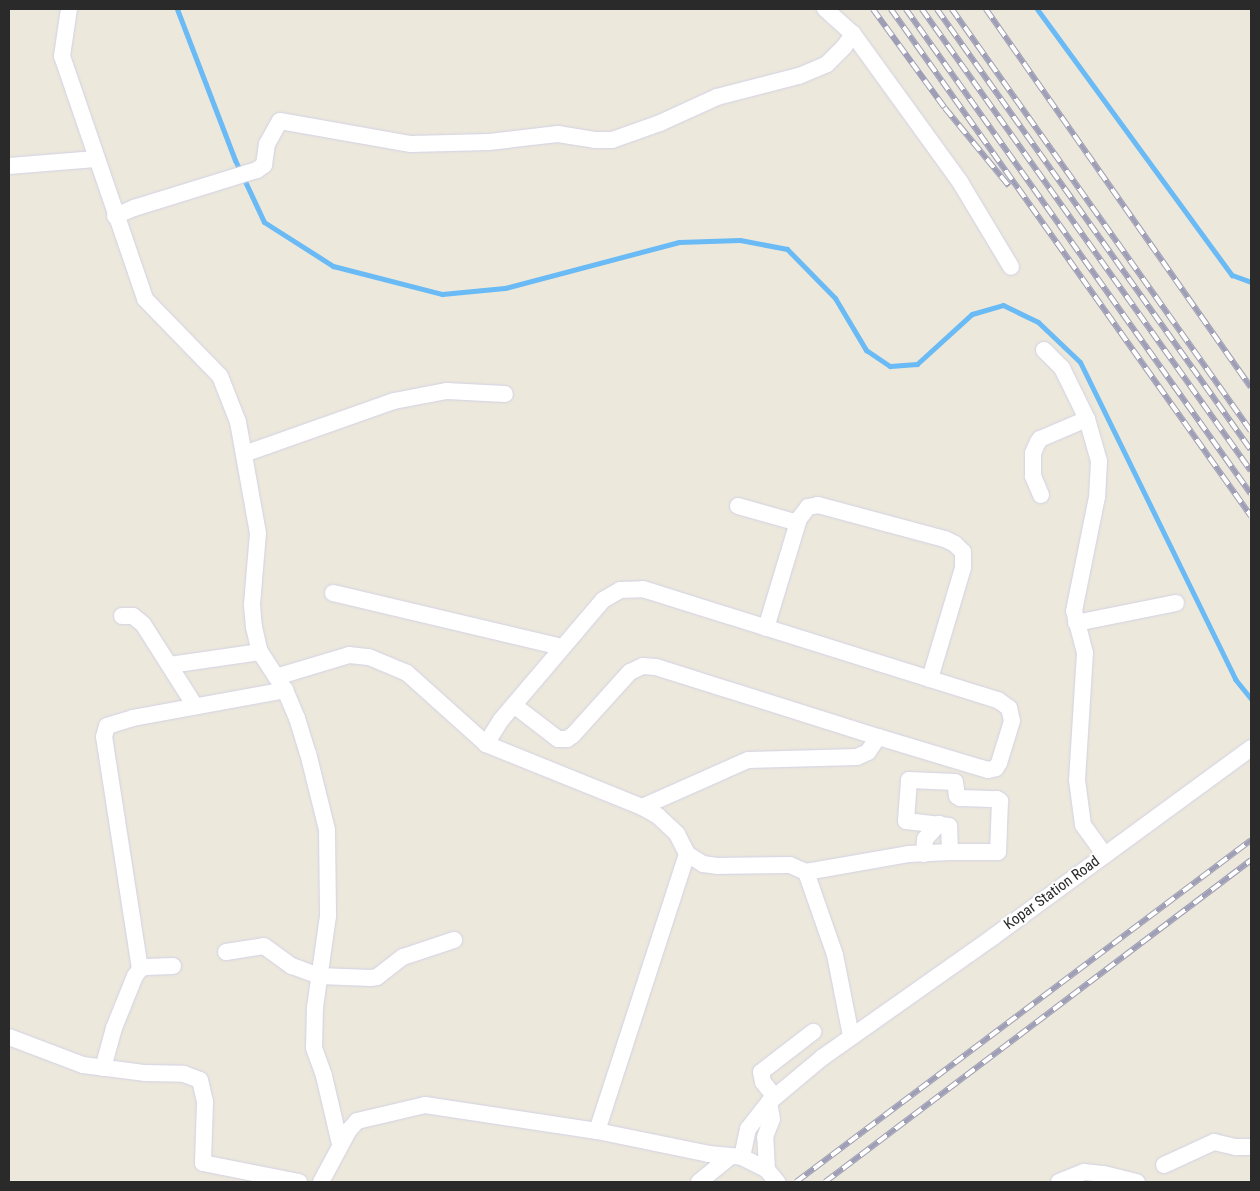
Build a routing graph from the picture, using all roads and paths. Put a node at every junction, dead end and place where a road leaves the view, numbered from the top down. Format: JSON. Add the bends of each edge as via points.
{"nodes":[{"id":1,"x":70,"y":9,"type":"edge"},
{"id":2,"x":825,"y":9,"type":"edge"},
{"id":3,"x":853,"y":34,"type":"junction"},
{"id":4,"x":96,"y":159,"type":"junction"},
{"id":5,"x":9,"y":166,"type":"edge"},
{"id":6,"x":115,"y":216,"type":"junction"},
{"id":7,"x":1011,"y":267,"type":"dead end"},
{"id":8,"x":1044,"y":350,"type":"dead end"},
{"id":9,"x":505,"y":394,"type":"dead end"},
{"id":10,"x":1087,"y":419,"type":"junction"},
{"id":11,"x":244,"y":454,"type":"junction"},
{"id":12,"x":1041,"y":495,"type":"dead end"},
{"id":13,"x":738,"y":506,"type":"dead end"},
{"id":14,"x":798,"y":523,"type":"junction"},
{"id":15,"x":333,"y":593,"type":"dead end"},
{"id":16,"x":1176,"y":603,"type":"dead end"},
{"id":17,"x":122,"y":616,"type":"dead end"},
{"id":18,"x":1076,"y":622,"type":"junction"},
{"id":19,"x":766,"y":628,"type":"junction"},
{"id":20,"x":562,"y":646,"type":"junction"},
{"id":21,"x":260,"y":652,"type":"junction"},
{"id":22,"x":170,"y":665,"type":"junction"},
{"id":23,"x":930,"y":679,"type":"junction"},
{"id":24,"x":280,"y":684,"type":"junction"},
{"id":25,"x":195,"y":706,"type":"junction"},
{"id":26,"x":515,"y":706,"type":"junction"},
{"id":27,"x":878,"y":737,"type":"junction"},
{"id":28,"x":486,"y":744,"type":"junction"},
{"id":29,"x":1251,"y":748,"type":"edge"},
{"id":30,"x":642,"y":807,"type":"junction"},
{"id":31,"x":939,"y":824,"type":"junction"},
{"id":32,"x":950,"y":852,"type":"junction"},
{"id":33,"x":686,"y":854,"type":"junction"},
{"id":34,"x":924,"y":854,"type":"junction"},
{"id":35,"x":1104,"y":854,"type":"junction"},
{"id":36,"x":806,"y":872,"type":"junction"},
{"id":37,"x":454,"y":940,"type":"dead end"},
{"id":38,"x":226,"y":952,"type":"dead end"},
{"id":39,"x":173,"y":966,"type":"dead end"},
{"id":40,"x":140,"y":969,"type":"junction"},
{"id":41,"x":319,"y":976,"type":"junction"},
{"id":42,"x":813,"y":1032,"type":"dead end"},
{"id":43,"x":852,"y":1036,"type":"junction"},
{"id":44,"x":9,"y":1037,"type":"edge"},
{"id":45,"x":103,"y":1068,"type":"junction"},
{"id":46,"x":772,"y":1100,"type":"junction"},
{"id":47,"x":597,"y":1131,"type":"junction"},
{"id":48,"x":340,"y":1144,"type":"junction"},
{"id":49,"x":1251,"y":1147,"type":"edge"},
{"id":50,"x":736,"y":1157,"type":"junction"},
{"id":51,"x":1164,"y":1165,"type":"dead end"},
{"id":52,"x":772,"y":1176,"type":"edge"},
{"id":53,"x":299,"y":1182,"type":"edge"},
{"id":54,"x":321,"y":1182,"type":"edge"},
{"id":55,"x":699,"y":1182,"type":"edge"},
{"id":56,"x":1059,"y":1182,"type":"edge"},
{"id":57,"x":1136,"y":1182,"type":"edge"}],
"edges":[{"from":1,"to":4,"type":"street","via":[[62,56]]},
{"from":2,"to":3,"type":"street"},
{"from":3,"to":6,"type":"street","via":[[827,64],[718,98],[612,140],[558,134],[489,142],[411,144],[280,121],[267,144],[264,165],[257,170]]},
{"from":3,"to":7,"type":"street","via":[[960,182]]},
{"from":4,"to":5,"type":"street"},
{"from":4,"to":6,"type":"street"},
{"from":6,"to":11,"type":"street","via":[[144,299],[220,376],[236,414]]},
{"from":8,"to":10,"type":"street","via":[[1062,368]]},
{"from":9,"to":11,"type":"street","via":[[447,391],[394,401]]},
{"from":10,"to":12,"type":"street","via":[[1038,442],[1033,453],[1033,467]]},
{"from":10,"to":18,"type":"street","via":[[1099,461],[1096,497],[1074,611]]},
{"from":11,"to":21,"type":"street","via":[[258,533],[252,605]]},
{"from":13,"to":14,"type":"street"},
{"from":14,"to":19,"type":"street"},
{"from":14,"to":23,"type":"street","via":[[802,512],[818,505],[944,539],[963,552],[963,568]]},
{"from":15,"to":20,"type":"street"},
{"from":16,"to":18,"type":"street"},
{"from":17,"to":22,"type":"street","via":[[139,620]]},
{"from":18,"to":35,"type":"street","via":[[1085,653],[1077,780],[1083,825]]},
{"from":19,"to":20,"type":"street","via":[[643,589],[620,590],[603,600]]},
{"from":19,"to":23,"type":"street"},
{"from":20,"to":26,"type":"street"},
{"from":21,"to":22,"type":"street"},
{"from":21,"to":24,"type":"street"},
{"from":22,"to":25,"type":"street"},
{"from":23,"to":27,"type":"street","via":[[998,700],[1009,708],[1012,720],[996,768],[988,770]]},
{"from":24,"to":25,"type":"street"},
{"from":24,"to":28,"type":"street","via":[[349,655],[369,657],[407,673]]},
{"from":24,"to":41,"type":"street","via":[[297,718],[327,830],[328,916]]},
{"from":25,"to":40,"type":"street","via":[[107,726],[104,737]]},
{"from":26,"to":27,"type":"street","via":[[558,739],[568,739],[630,672],[643,666],[656,667]]},
{"from":26,"to":28,"type":"street","via":[[501,720]]},
{"from":27,"to":30,"type":"street","via":[[868,752],[857,757],[748,760]]},
{"from":28,"to":30,"type":"street"},
{"from":29,"to":35,"type":"street","name":"Kopar Station Road"},
{"from":30,"to":33,"type":"street","via":[[658,816],[677,834]]},
{"from":31,"to":32,"type":"street","via":[[951,829]]},
{"from":31,"to":32,"type":"street","via":[[906,821],[909,780],[955,782],[960,798],[1000,801],[998,852]]},
{"from":31,"to":34,"type":"street","via":[[925,839]]},
{"from":32,"to":34,"type":"street"},
{"from":33,"to":36,"type":"street","via":[[703,864],[790,865]]},
{"from":33,"to":47,"type":"street"},
{"from":34,"to":36,"type":"street"},
{"from":35,"to":43,"type":"street","name":"Kopar Station Road"},
{"from":36,"to":43,"type":"street","via":[[835,955]]},
{"from":37,"to":41,"type":"street","via":[[403,957],[377,977]]},
{"from":38,"to":41,"type":"street","via":[[264,946],[292,966]]},
{"from":39,"to":40,"type":"street"},
{"from":40,"to":45,"type":"street","via":[[114,1028]]},
{"from":41,"to":48,"type":"street","via":[[314,1048]]},
{"from":42,"to":46,"type":"street","via":[[761,1072]]},
{"from":43,"to":46,"type":"street","name":"Kopar Station Road"},
{"from":44,"to":45,"type":"street","via":[[83,1065]]},
{"from":45,"to":53,"type":"street","via":[[184,1074],[200,1080],[205,1102],[203,1163]]},
{"from":46,"to":50,"type":"street","name":"Kopar Station Road","via":[[748,1129]]},
{"from":46,"to":52,"type":"street","via":[[772,1119],[765,1138]]},
{"from":47,"to":48,"type":"street","via":[[425,1105],[357,1121]]},
{"from":47,"to":50,"type":"street"},
{"from":48,"to":54,"type":"street"},
{"from":49,"to":51,"type":"street","via":[[1214,1142]]},
{"from":50,"to":52,"type":"street"},
{"from":50,"to":55,"type":"street"},
{"from":56,"to":57,"type":"street","via":[[1084,1172]]}]}
